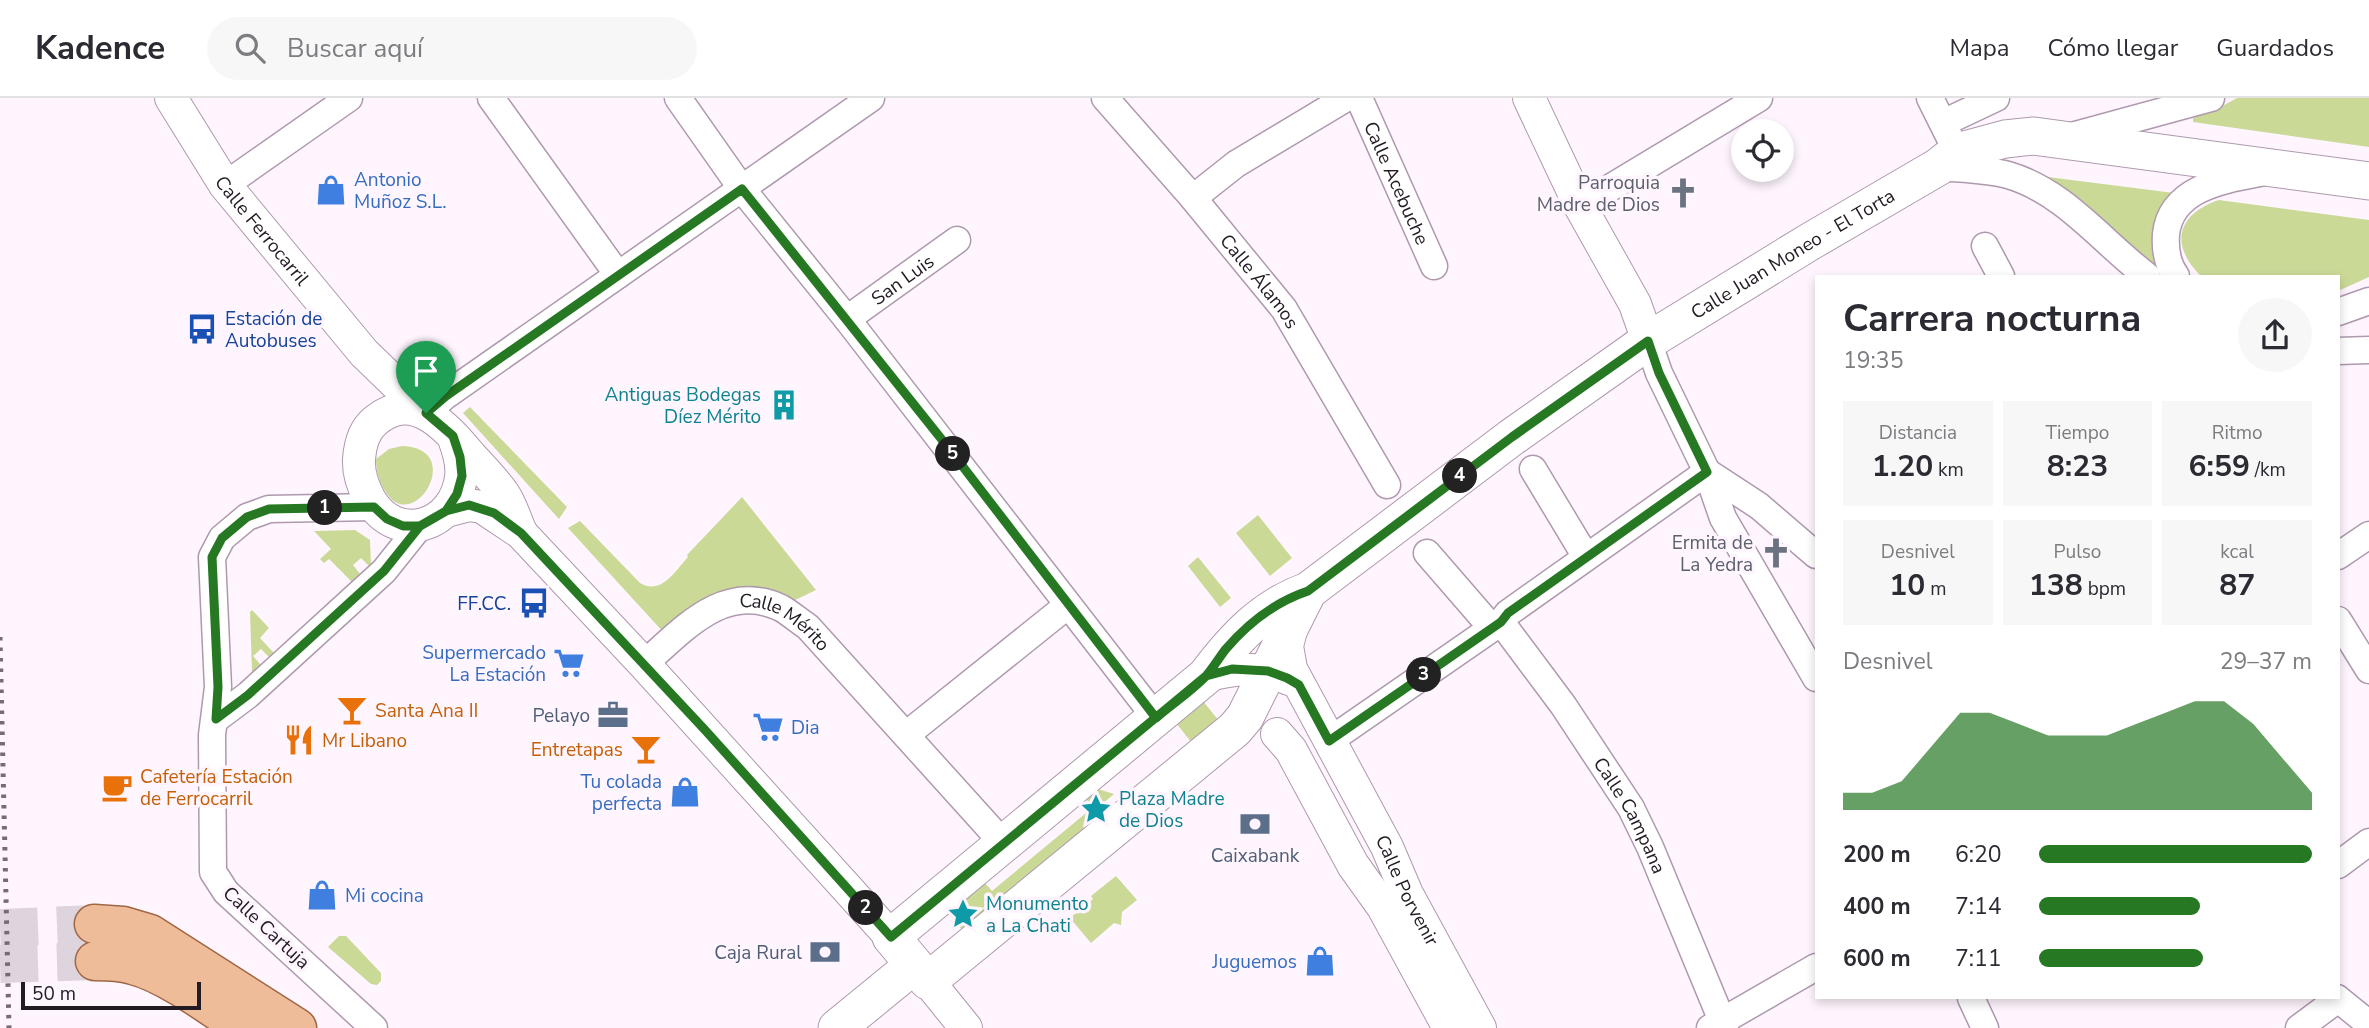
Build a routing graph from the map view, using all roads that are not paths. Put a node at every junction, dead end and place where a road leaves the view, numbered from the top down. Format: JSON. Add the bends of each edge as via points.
{"nodes":[{"id":1,"x":171,"y":98,"type":"edge"},
{"id":2,"x":349,"y":98,"type":"edge"},
{"id":3,"x":491,"y":98,"type":"edge"},
{"id":4,"x":678,"y":98,"type":"edge"},
{"id":5,"x":871,"y":98,"type":"edge"},
{"id":6,"x":1105,"y":98,"type":"edge"},
{"id":7,"x":1346,"y":98,"type":"edge"},
{"id":8,"x":1359,"y":98,"type":"edge"},
{"id":9,"x":1529,"y":98,"type":"edge"},
{"id":10,"x":1759,"y":98,"type":"edge"},
{"id":11,"x":1930,"y":98,"type":"edge"},
{"id":12,"x":1996,"y":98,"type":"edge"},
{"id":13,"x":2211,"y":98,"type":"edge"},
{"id":14,"x":2062,"y":139,"type":"junction"},
{"id":15,"x":1946,"y":148,"type":"junction"},
{"id":16,"x":2280,"y":170,"type":"junction"},
{"id":17,"x":2369,"y":181,"type":"edge"},
{"id":18,"x":225,"y":185,"type":"junction"},
{"id":19,"x":742,"y":189,"type":"junction"},
{"id":20,"x":1193,"y":198,"type":"junction"},
{"id":21,"x":1580,"y":206,"type":"junction"},
{"id":22,"x":957,"y":240,"type":"dead end"},
{"id":23,"x":1985,"y":246,"type":"dead end"},
{"id":24,"x":1434,"y":266,"type":"dead end"},
{"id":25,"x":618,"y":275,"type":"junction"},
{"id":26,"x":2000,"y":275,"type":"edge"},
{"id":27,"x":2146,"y":275,"type":"edge"},
{"id":28,"x":2176,"y":275,"type":"edge"},
{"id":29,"x":2369,"y":300,"type":"edge"},
{"id":30,"x":2340,"y":311,"type":"edge"},
{"id":31,"x":847,"y":319,"type":"junction"},
{"id":32,"x":1648,"y":341,"type":"junction"},
{"id":33,"x":2340,"y":351,"type":"edge"},
{"id":34,"x":2369,"y":351,"type":"edge"},
{"id":35,"x":364,"y":353,"type":"junction"},
{"id":36,"x":426,"y":413,"type":"junction"},
{"id":37,"x":369,"y":426,"type":"junction"},
{"id":38,"x":453,"y":436,"type":"junction"},
{"id":39,"x":1533,"y":469,"type":"dead end"},
{"id":40,"x":1707,"y":472,"type":"junction"},
{"id":41,"x":1387,"y":485,"type":"dead end"},
{"id":42,"x":374,"y":507,"type":"junction"},
{"id":43,"x":1761,"y":508,"type":"junction"},
{"id":44,"x":433,"y":519,"type":"junction"},
{"id":45,"x":1730,"y":530,"type":"junction"},
{"id":46,"x":521,"y":533,"type":"junction"},
{"id":47,"x":2369,"y":535,"type":"edge"},
{"id":48,"x":1427,"y":553,"type":"dead end"},
{"id":49,"x":1815,"y":554,"type":"edge"},
{"id":50,"x":2340,"y":555,"type":"edge"},
{"id":51,"x":1586,"y":558,"type":"junction"},
{"id":52,"x":1302,"y":603,"type":"junction"},
{"id":53,"x":1068,"y":605,"type":"junction"},
{"id":54,"x":2340,"y":623,"type":"edge"},
{"id":55,"x":1496,"y":625,"type":"junction"},
{"id":56,"x":644,"y":664,"type":"junction"},
{"id":57,"x":2369,"y":670,"type":"edge"},
{"id":58,"x":1206,"y":676,"type":"junction"},
{"id":59,"x":1815,"y":676,"type":"edge"},
{"id":60,"x":1283,"y":678,"type":"junction"},
{"id":61,"x":1156,"y":718,"type":"junction"},
{"id":62,"x":216,"y":719,"type":"junction"},
{"id":63,"x":1240,"y":723,"type":"junction"},
{"id":64,"x":1277,"y":734,"type":"junction"},
{"id":65,"x":906,"y":735,"type":"junction"},
{"id":66,"x":1332,"y":746,"type":"junction"},
{"id":67,"x":1301,"y":769,"type":"junction"},
{"id":68,"x":2369,"y":842,"type":"edge"},
{"id":69,"x":1004,"y":844,"type":"junction"},
{"id":70,"x":2340,"y":864,"type":"edge"},
{"id":71,"x":891,"y":937,"type":"junction"},
{"id":72,"x":1815,"y":968,"type":"edge"},
{"id":73,"x":921,"y":973,"type":"junction"},
{"id":74,"x":1971,"y":999,"type":"edge"},
{"id":75,"x":2337,"y":999,"type":"edge"},
{"id":76,"x":2339,"y":999,"type":"edge"},
{"id":77,"x":2368,"y":1023,"type":"edge"},
{"id":78,"x":1719,"y":1026,"type":"edge"},
{"id":79,"x":243,"y":1028,"type":"edge"},
{"id":80,"x":297,"y":1028,"type":"edge"},
{"id":81,"x":374,"y":1028,"type":"edge"},
{"id":82,"x":837,"y":1028,"type":"edge"},
{"id":83,"x":966,"y":1028,"type":"edge"},
{"id":84,"x":1449,"y":1028,"type":"edge"},
{"id":85,"x":1480,"y":1028,"type":"edge"},
{"id":86,"x":1985,"y":1028,"type":"edge"},
{"id":87,"x":2299,"y":1028,"type":"edge"}],
"edges":[{"from":1,"to":18,"type":"street","name":"Calle Ferrocarril"},
{"from":2,"to":18,"type":"street"},
{"from":3,"to":25,"type":"street"},
{"from":4,"to":19,"type":"street"},
{"from":5,"to":19,"type":"street"},
{"from":6,"to":20,"type":"street","name":"Calle Álamos"},
{"from":7,"to":20,"type":"street","via":[[1236,164]]},
{"from":8,"to":24,"type":"street","name":"Calle Acebuche"},
{"from":9,"to":21,"type":"street"},
{"from":10,"to":21,"type":"street"},
{"from":11,"to":15,"type":"street"},
{"from":12,"to":15,"type":"street"},
{"from":13,"to":14,"type":"street"},
{"from":14,"to":15,"type":"main road","name":"Calle Juan Moneo - El Torta","via":[[2034,136]]},
{"from":14,"to":16,"type":"main road","name":"Calle Juan Moneo - El Torta"},
{"from":15,"to":27,"type":"street","via":[[2055,197]]},
{"from":15,"to":32,"type":"main road","name":"Calle Juan Moneo - El Torta","via":[[1811,241]]},
{"from":16,"to":17,"type":"main road","name":"Calle Juan Moneo - El Torta"},
{"from":16,"to":28,"type":"street","via":[[2215,182],[2188,196],[2174,210],[2165,249]]},
{"from":18,"to":35,"type":"street","name":"Calle Ferrocarril"},
{"from":19,"to":25,"type":"street"},
{"from":19,"to":31,"type":"street"},
{"from":20,"to":41,"type":"street","name":"Calle Álamos","via":[[1284,309]]},
{"from":21,"to":32,"type":"street","via":[[1635,304]]},
{"from":22,"to":31,"type":"street","name":"San Luis"},
{"from":23,"to":26,"type":"street"},
{"from":25,"to":36,"type":"street"},
{"from":29,"to":30,"type":"street"},
{"from":31,"to":53,"type":"street"},
{"from":32,"to":40,"type":"street"},
{"from":32,"to":52,"type":"main road","name":"Calle Juan Moneo - El Torta","via":[[1512,437]]},
{"from":33,"to":34,"type":"street"},
{"from":35,"to":36,"type":"street","name":"Calle Ferrocarril"},
{"from":35,"to":37,"type":"street","via":[[372,403]]},
{"from":36,"to":37,"type":"street","via":[[396,410]]},
{"from":36,"to":38,"type":"street"},
{"from":37,"to":42,"type":"street","via":[[360,445],[358,466]]},
{"from":38,"to":44,"type":"street","via":[[462,476],[457,494]]},
{"from":38,"to":46,"type":"street","via":[[504,494]]},
{"from":39,"to":51,"type":"street"},
{"from":40,"to":43,"type":"street"},
{"from":40,"to":45,"type":"street"},
{"from":40,"to":51,"type":"street"},
{"from":42,"to":44,"type":"street","via":[[403,526]]},
{"from":42,"to":62,"type":"street","name":"Calle Cartuja","via":[[269,509],[247,517],[222,538],[212,557]]},
{"from":43,"to":45,"type":"street"},
{"from":43,"to":49,"type":"street"},
{"from":44,"to":46,"type":"street","via":[[469,505],[482,508]]},
{"from":44,"to":62,"type":"street","via":[[384,571]]},
{"from":45,"to":59,"type":"street"},
{"from":46,"to":56,"type":"street"},
{"from":47,"to":50,"type":"street"},
{"from":48,"to":55,"type":"street"},
{"from":51,"to":55,"type":"street"},
{"from":52,"to":58,"type":"main road","via":[[1287,598],[1259,617]]},
{"from":52,"to":60,"type":"main road"},
{"from":53,"to":61,"type":"street"},
{"from":53,"to":65,"type":"street"},
{"from":54,"to":57,"type":"street"},
{"from":55,"to":66,"type":"street"},
{"from":55,"to":78,"type":"street","name":"Calle Campana","via":[[1563,705],[1631,808]]},
{"from":56,"to":65,"type":"street","name":"Calle Mérito","via":[[696,618],[722,603],[749,600],[780,608],[807,627]]},
{"from":56,"to":71,"type":"street"},
{"from":58,"to":60,"type":"street","via":[[1232,669]]},
{"from":58,"to":61,"type":"main road"},
{"from":58,"to":63,"type":"main road","via":[[1229,679],[1242,694]]},
{"from":60,"to":63,"type":"main road"},
{"from":60,"to":66,"type":"street","name":"Calle Porvenir"},
{"from":61,"to":69,"type":"main road"},
{"from":62,"to":81,"type":"street","name":"Calle Cartuja","via":[[212,735],[213,872],[226,892]]},
{"from":63,"to":64,"type":"street"},
{"from":63,"to":73,"type":"main road"},
{"from":64,"to":66,"type":"street"},
{"from":64,"to":67,"type":"street","name":"Calle Porvenir"},
{"from":65,"to":69,"type":"street","name":"Calle Mérito"},
{"from":66,"to":67,"type":"street","via":[[1309,757]]},
{"from":66,"to":85,"type":"street","name":"Calle Porvenir"},
{"from":67,"to":84,"type":"street","name":"Calle Porvenir"},
{"from":68,"to":70,"type":"street"},
{"from":69,"to":71,"type":"main road"},
{"from":71,"to":73,"type":"main road"},
{"from":72,"to":78,"type":"street"},
{"from":73,"to":82,"type":"main road"},
{"from":73,"to":83,"type":"street"},
{"from":74,"to":86,"type":"street"},
{"from":75,"to":87,"type":"street"},
{"from":76,"to":77,"type":"street"},
{"from":79,"to":80,"type":"main road","via":[[94,942],[122,926],[150,934]]}]}
